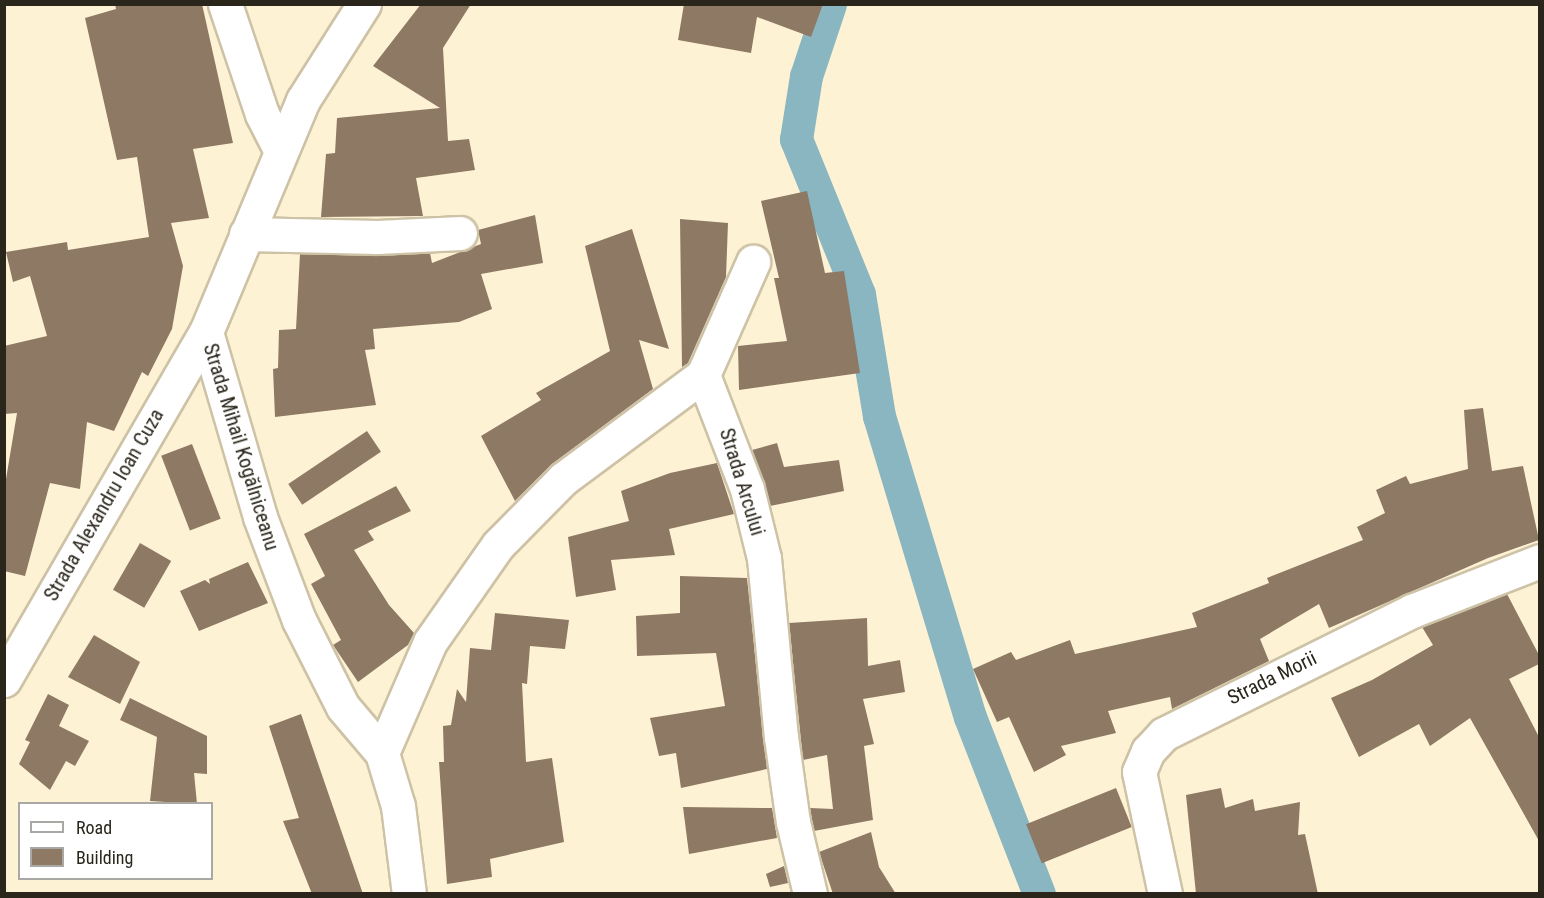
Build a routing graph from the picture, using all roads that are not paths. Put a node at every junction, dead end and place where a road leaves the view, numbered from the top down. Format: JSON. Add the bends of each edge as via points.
{"nodes":[{"id":1,"x":225,"y":4,"type":"edge"},
{"id":2,"x":364,"y":4,"type":"edge"},
{"id":3,"x":280,"y":149,"type":"junction"},
{"id":4,"x":460,"y":233,"type":"dead end"},
{"id":5,"x":246,"y":234,"type":"junction"},
{"id":6,"x":753,"y":261,"type":"dead end"},
{"id":7,"x":206,"y":332,"type":"junction"},
{"id":8,"x":703,"y":375,"type":"junction"},
{"id":9,"x":1539,"y":561,"type":"edge"},
{"id":10,"x":4,"y":680,"type":"edge"},
{"id":11,"x":382,"y":753,"type":"junction"},
{"id":12,"x":409,"y":894,"type":"edge"},
{"id":13,"x":810,"y":894,"type":"edge"},
{"id":14,"x":1165,"y":894,"type":"edge"}],
"edges":[{"from":1,"to":3,"type":"street","via":[[262,114]]},
{"from":2,"to":3,"type":"street","name":"Strada Mihail Kogălniceanu","via":[[303,100]]},
{"from":3,"to":5,"type":"street","name":"Strada Mihail Kogălniceanu"},
{"from":4,"to":5,"type":"street","via":[[378,237]]},
{"from":5,"to":7,"type":"street","name":"Strada Mihail Kogălniceanu"},
{"from":6,"to":8,"type":"street"},
{"from":7,"to":10,"type":"street","name":"Strada Alexandru Ioan Cuza"},
{"from":7,"to":11,"type":"street","name":"Strada Mihail Kogălniceanu","via":[[260,516],[299,620],[344,707]]},
{"from":8,"to":11,"type":"street","via":[[563,479],[533,506],[475,574],[430,642]]},
{"from":8,"to":13,"type":"street","name":"Strada Arcului","via":[[747,489],[764,558],[781,737],[793,822]]},
{"from":9,"to":14,"type":"street","name":"Strada Morii","via":[[1412,611],[1164,734],[1139,772]]},
{"from":11,"to":12,"type":"street","name":"Strada Mihail Kogălniceanu","via":[[398,806]]}]}
